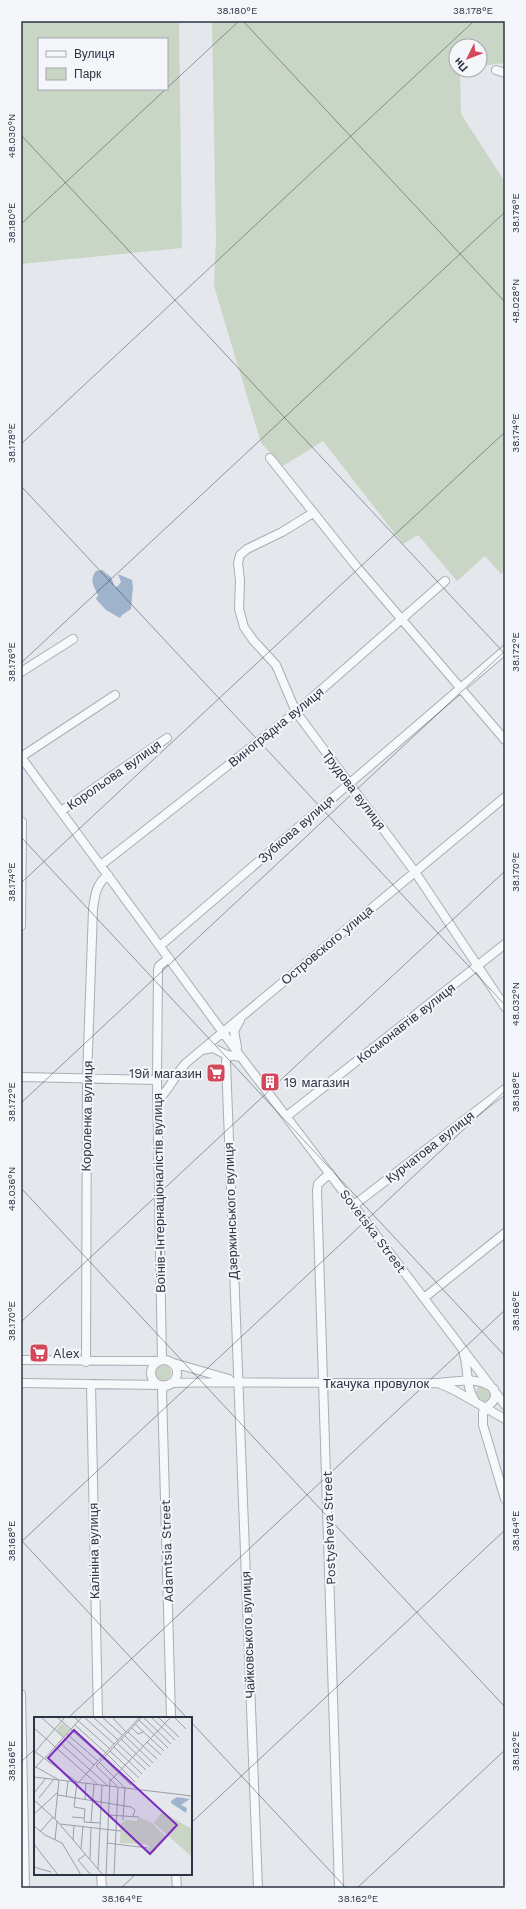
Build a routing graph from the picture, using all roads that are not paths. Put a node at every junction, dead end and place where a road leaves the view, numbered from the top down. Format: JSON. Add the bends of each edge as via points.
{"nodes":[{"id":1,"x":496,"y":70,"type":"dead end"},
{"id":2,"x":505,"y":73,"type":"edge"},
{"id":3,"x":270,"y":458,"type":"dead end"},
{"id":4,"x":313,"y":513,"type":"junction"},
{"id":5,"x":445,"y":581,"type":"dead end"},
{"id":6,"x":401,"y":620,"type":"junction"},
{"id":7,"x":73,"y":639,"type":"dead end"},
{"id":8,"x":505,"y":650,"type":"edge"},
{"id":9,"x":21,"y":672,"type":"edge"},
{"id":10,"x":461,"y":688,"type":"junction"},
{"id":11,"x":114,"y":695,"type":"dead end"},
{"id":12,"x":296,"y":712,"type":"junction"},
{"id":13,"x":167,"y":738,"type":"dead end"},
{"id":14,"x":505,"y":740,"type":"edge"},
{"id":15,"x":21,"y":757,"type":"edge"},
{"id":16,"x":350,"y":783,"type":"junction"},
{"id":17,"x":505,"y":797,"type":"edge"},
{"id":18,"x":61,"y":811,"type":"junction"},
{"id":19,"x":22,"y":822,"type":"dead end"},
{"id":20,"x":101,"y":865,"type":"junction"},
{"id":21,"x":415,"y":872,"type":"junction"},
{"id":22,"x":108,"y":875,"type":"junction"},
{"id":23,"x":21,"y":926,"type":"edge"},
{"id":24,"x":505,"y":944,"type":"edge"},
{"id":25,"x":160,"y":946,"type":"junction"},
{"id":26,"x":169,"y":958,"type":"junction"},
{"id":27,"x":478,"y":966,"type":"junction"},
{"id":28,"x":505,"y":1007,"type":"edge"},
{"id":29,"x":246,"y":1013,"type":"junction"},
{"id":30,"x":223,"y":1031,"type":"junction"},
{"id":31,"x":199,"y":1051,"type":"junction"},
{"id":32,"x":227,"y":1055,"type":"junction"},
{"id":33,"x":241,"y":1057,"type":"junction"},
{"id":34,"x":21,"y":1077,"type":"edge"},
{"id":35,"x":86,"y":1079,"type":"junction"},
{"id":36,"x":157,"y":1080,"type":"junction"},
{"id":37,"x":505,"y":1088,"type":"edge"},
{"id":38,"x":158,"y":1100,"type":"junction"},
{"id":39,"x":287,"y":1116,"type":"junction"},
{"id":40,"x":330,"y":1173,"type":"junction"},
{"id":41,"x":354,"y":1205,"type":"junction"},
{"id":42,"x":505,"y":1233,"type":"edge"},
{"id":43,"x":424,"y":1298,"type":"junction"},
{"id":44,"x":461,"y":1347,"type":"junction"},
{"id":45,"x":21,"y":1360,"type":"edge"},
{"id":46,"x":164,"y":1361,"type":"junction"},
{"id":47,"x":86,"y":1362,"type":"junction"},
{"id":48,"x":468,"y":1380,"type":"junction"},
{"id":49,"x":238,"y":1381,"type":"junction"},
{"id":50,"x":21,"y":1383,"type":"edge"},
{"id":51,"x":438,"y":1383,"type":"junction"},
{"id":52,"x":91,"y":1384,"type":"junction"},
{"id":53,"x":324,"y":1384,"type":"junction"},
{"id":54,"x":166,"y":1385,"type":"junction"},
{"id":55,"x":494,"y":1388,"type":"junction"},
{"id":56,"x":503,"y":1399,"type":"edge"},
{"id":57,"x":475,"y":1402,"type":"junction"},
{"id":58,"x":485,"y":1408,"type":"junction"},
{"id":59,"x":505,"y":1419,"type":"edge"},
{"id":60,"x":505,"y":1499,"type":"edge"},
{"id":61,"x":21,"y":1694,"type":"edge"},
{"id":62,"x":98,"y":1717,"type":"edge"},
{"id":63,"x":171,"y":1717,"type":"edge"},
{"id":64,"x":102,"y":1875,"type":"edge"},
{"id":65,"x":176,"y":1875,"type":"edge"},
{"id":66,"x":25,"y":1888,"type":"edge"},
{"id":67,"x":102,"y":1888,"type":"edge"},
{"id":68,"x":177,"y":1888,"type":"edge"},
{"id":69,"x":258,"y":1888,"type":"edge"},
{"id":70,"x":339,"y":1888,"type":"edge"}],
"edges":[{"from":1,"to":2,"type":"street"},
{"from":3,"to":4,"type":"street"},
{"from":4,"to":6,"type":"street"},
{"from":4,"to":12,"type":"street","name":"Трудова вулиця","via":[[247,549],[240,555],[238,563],[239,609],[244,627],[276,665]]},
{"from":5,"to":6,"type":"street","name":"Виноградна вулиця"},
{"from":6,"to":10,"type":"street"},
{"from":6,"to":12,"type":"street","name":"Виноградна вулиця"},
{"from":7,"to":9,"type":"street"},
{"from":8,"to":10,"type":"street","name":"Зубкова вулиця"},
{"from":10,"to":14,"type":"street"},
{"from":10,"to":16,"type":"street","name":"Зубкова вулиця"},
{"from":11,"to":15,"type":"street"},
{"from":12,"to":16,"type":"street","name":"Трудова вулиця"},
{"from":12,"to":20,"type":"street","name":"Виноградна вулиця"},
{"from":13,"to":18,"type":"street","name":"Корольова вулиця"},
{"from":15,"to":18,"type":"street","name":"Sovetska Street"},
{"from":16,"to":21,"type":"street","name":"Трудова вулиця"},
{"from":16,"to":25,"type":"street","name":"Зубкова вулиця"},
{"from":17,"to":21,"type":"street","name":"Островского улица"},
{"from":18,"to":20,"type":"street","name":"Sovetska Street"},
{"from":19,"to":23,"type":"street"},
{"from":20,"to":22,"type":"street","name":"Sovetska Street"},
{"from":21,"to":27,"type":"street","name":"Трудова вулиця"},
{"from":21,"to":29,"type":"street","name":"Островского улица"},
{"from":22,"to":25,"type":"street","name":"Sovetska Street"},
{"from":22,"to":35,"type":"street","name":"Короленка вулиця","via":[[101,880],[96,890],[93,910]]},
{"from":24,"to":27,"type":"street","name":"Космонавтів вулиця"},
{"from":25,"to":26,"type":"street","name":"Sovetska Street"},
{"from":26,"to":30,"type":"street","name":"Sovetska Street"},
{"from":26,"to":36,"type":"street","name":"Воїнів-Інтернаціоналістів вулиця","via":[[158,970]]},
{"from":27,"to":28,"type":"street","name":"Трудова вулиця"},
{"from":27,"to":39,"type":"street","name":"Космонавтів вулиця"},
{"from":29,"to":30,"type":"street","name":"Островского улица"},
{"from":29,"to":33,"type":"street","via":[[234,1031]]},
{"from":30,"to":31,"type":"street","name":"Островского улица"},
{"from":30,"to":33,"type":"street","name":"Sovetska Street"},
{"from":31,"to":32,"type":"street","via":[[213,1048]]},
{"from":31,"to":38,"type":"street","name":"Островского улица","via":[[175,1074]]},
{"from":32,"to":33,"type":"street"},
{"from":32,"to":49,"type":"street","name":"Дзержинського вулиця"},
{"from":33,"to":39,"type":"street","name":"Sovetska Street"},
{"from":34,"to":35,"type":"street"},
{"from":35,"to":36,"type":"street"},
{"from":35,"to":47,"type":"street","name":"Короленка вулиця"},
{"from":36,"to":38,"type":"street","name":"Воїнів-Інтернаціоналістів вулиця"},
{"from":37,"to":41,"type":"street","name":"Курчатова вулиця"},
{"from":38,"to":46,"type":"street","name":"Воїнів-Інтернаціоналістів вулиця"},
{"from":39,"to":40,"type":"street","name":"Sovetska Street"},
{"from":40,"to":41,"type":"street","name":"Sovetska Street"},
{"from":40,"to":53,"type":"street","name":"Postysheva Street","via":[[322,1179],[317,1191]]},
{"from":41,"to":43,"type":"street","name":"Sovetska Street"},
{"from":42,"to":43,"type":"street"},
{"from":43,"to":44,"type":"street","name":"Sovetska Street"},
{"from":44,"to":48,"type":"street"},
{"from":44,"to":55,"type":"street","name":"Sovetska Street"},
{"from":45,"to":47,"type":"street"},
{"from":46,"to":47,"type":"street"},
{"from":46,"to":49,"type":"street"},
{"from":46,"to":54,"type":"street","via":[[173,1365],[176,1372]]},
{"from":46,"to":54,"type":"street","via":[[152,1366],[151,1374],[154,1381]]},
{"from":48,"to":51,"type":"street"},
{"from":48,"to":55,"type":"street","via":[[483,1381]]},
{"from":48,"to":57,"type":"street"},
{"from":49,"to":53,"type":"street","name":"Ткачука провулок"},
{"from":49,"to":54,"type":"street"},
{"from":49,"to":69,"type":"street","name":"Чайковського вулиця"},
{"from":50,"to":52,"type":"street"},
{"from":51,"to":53,"type":"street","name":"Ткачука провулок"},
{"from":51,"to":57,"type":"street","name":"Ткачука провулок"},
{"from":52,"to":54,"type":"street"},
{"from":52,"to":62,"type":"street","name":"Калініна вулиця"},
{"from":53,"to":70,"type":"street","name":"Postysheva Street"},
{"from":54,"to":63,"type":"street","name":"Adamtsia Street","via":[[162,1390]]},
{"from":55,"to":56,"type":"street","name":"Sovetska Street"},
{"from":55,"to":58,"type":"street","via":[[495,1400]]},
{"from":57,"to":58,"type":"street","name":"Ткачука провулок"},
{"from":58,"to":59,"type":"street","name":"Ткачука провулок"},
{"from":58,"to":60,"type":"street","via":[[483,1424]]},
{"from":61,"to":66,"type":"street"},
{"from":64,"to":67,"type":"street"},
{"from":65,"to":68,"type":"street"}]}
